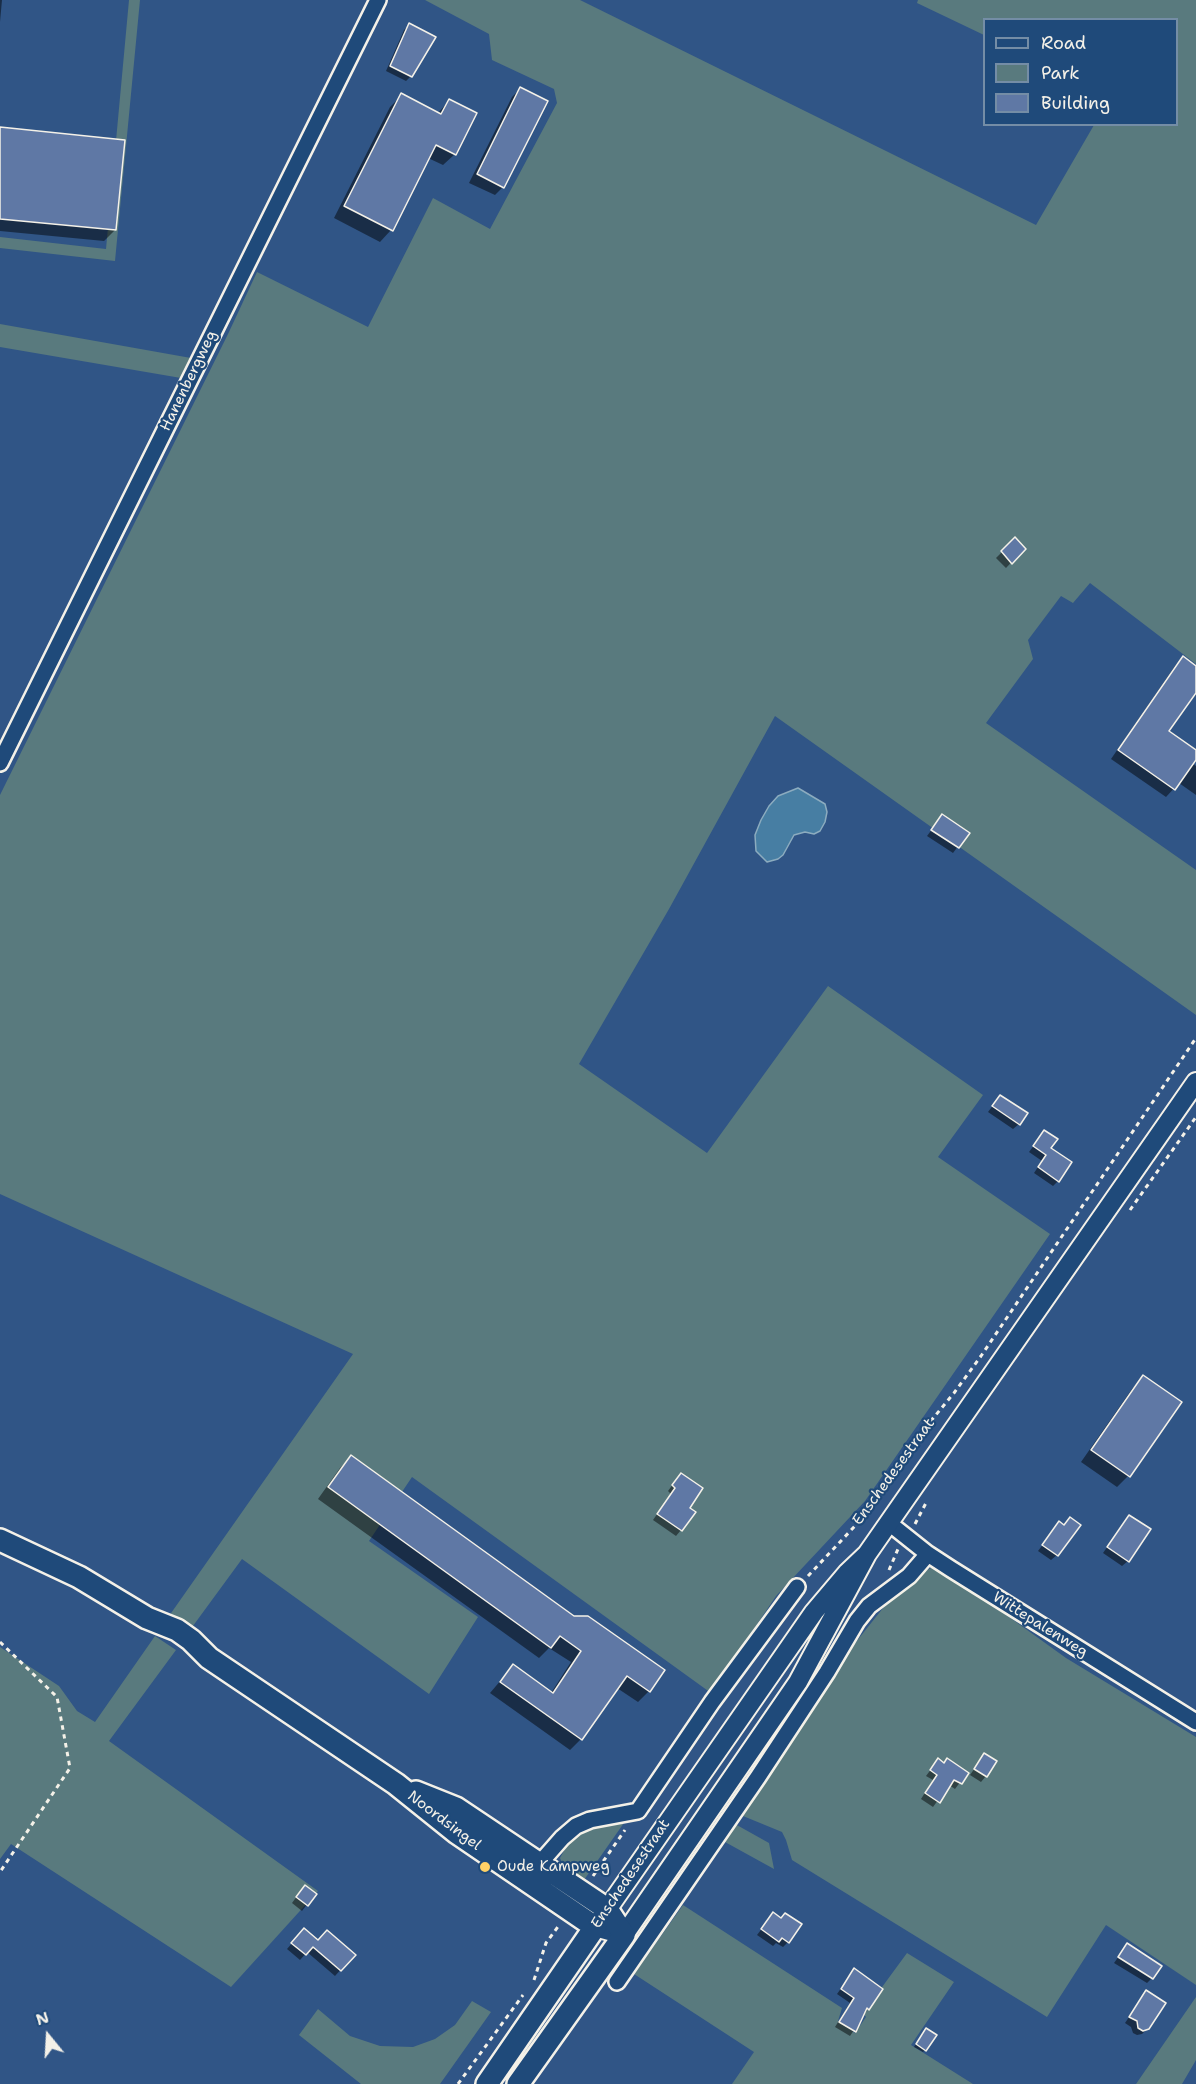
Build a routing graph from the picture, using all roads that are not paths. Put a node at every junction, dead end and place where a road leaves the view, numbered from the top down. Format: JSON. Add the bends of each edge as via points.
{"nodes":[{"id":1,"x":378,"y":0,"type":"edge"},
{"id":2,"x":0,"y":764,"type":"edge"},
{"id":3,"x":1196,"y":1082,"type":"edge"},
{"id":4,"x":889,"y":1522,"type":"junction"},
{"id":5,"x":0,"y":1540,"type":"edge"},
{"id":6,"x":867,"y":1554,"type":"junction"},
{"id":7,"x":928,"y":1554,"type":"junction"},
{"id":8,"x":797,"y":1587,"type":"road end"},
{"id":9,"x":1196,"y":1722,"type":"edge"},
{"id":10,"x":532,"y":1872,"type":"junction"},
{"id":11,"x":607,"y":1909,"type":"junction"},
{"id":12,"x":595,"y":1927,"type":"junction"},
{"id":13,"x":624,"y":1935,"type":"junction"},
{"id":14,"x":617,"y":1982,"type":"dead end"},
{"id":15,"x":487,"y":2084,"type":"edge"},
{"id":16,"x":518,"y":2084,"type":"edge"}],
"edges":[{"from":1,"to":2,"type":"street","name":"Hanenbergweg"},
{"from":3,"to":4,"type":"street","name":"Enschedesestraat"},
{"from":4,"to":6,"type":"street","name":"Enschedesestraat"},
{"from":4,"to":7,"type":"street","name":"Wittepalenweg"},
{"from":5,"to":10,"type":"main road","name":"Noordsingel","via":[[177,1630],[209,1658],[396,1784],[457,1833]]},
{"from":6,"to":11,"type":"street","name":"Enschedesestraat","via":[[814,1612]]},
{"from":6,"to":13,"type":"street","name":"Enschedesestraat","via":[[798,1682]]},
{"from":7,"to":9,"type":"street","name":"Wittepalenweg"},
{"from":7,"to":14,"type":"street","via":[[857,1621],[758,1777]]},
{"from":8,"to":10,"type":"street","name":"Enschedesestraat","via":[[638,1811],[576,1826]]},
{"from":10,"to":11,"type":"main road","name":"Noordsingel","via":[[582,1893]]},
{"from":10,"to":12,"type":"main road","name":"Noordsingel","via":[[570,1910]]},
{"from":11,"to":12,"type":"street","name":"Enschedesestraat"},
{"from":11,"to":13,"type":"main road","name":"Noordsingel"},
{"from":12,"to":13,"type":"street","name":"Noordsingel"},
{"from":12,"to":15,"type":"main road","name":"Enschedesestraat"},
{"from":13,"to":16,"type":"main road","name":"Enschedesestraat"}]}
